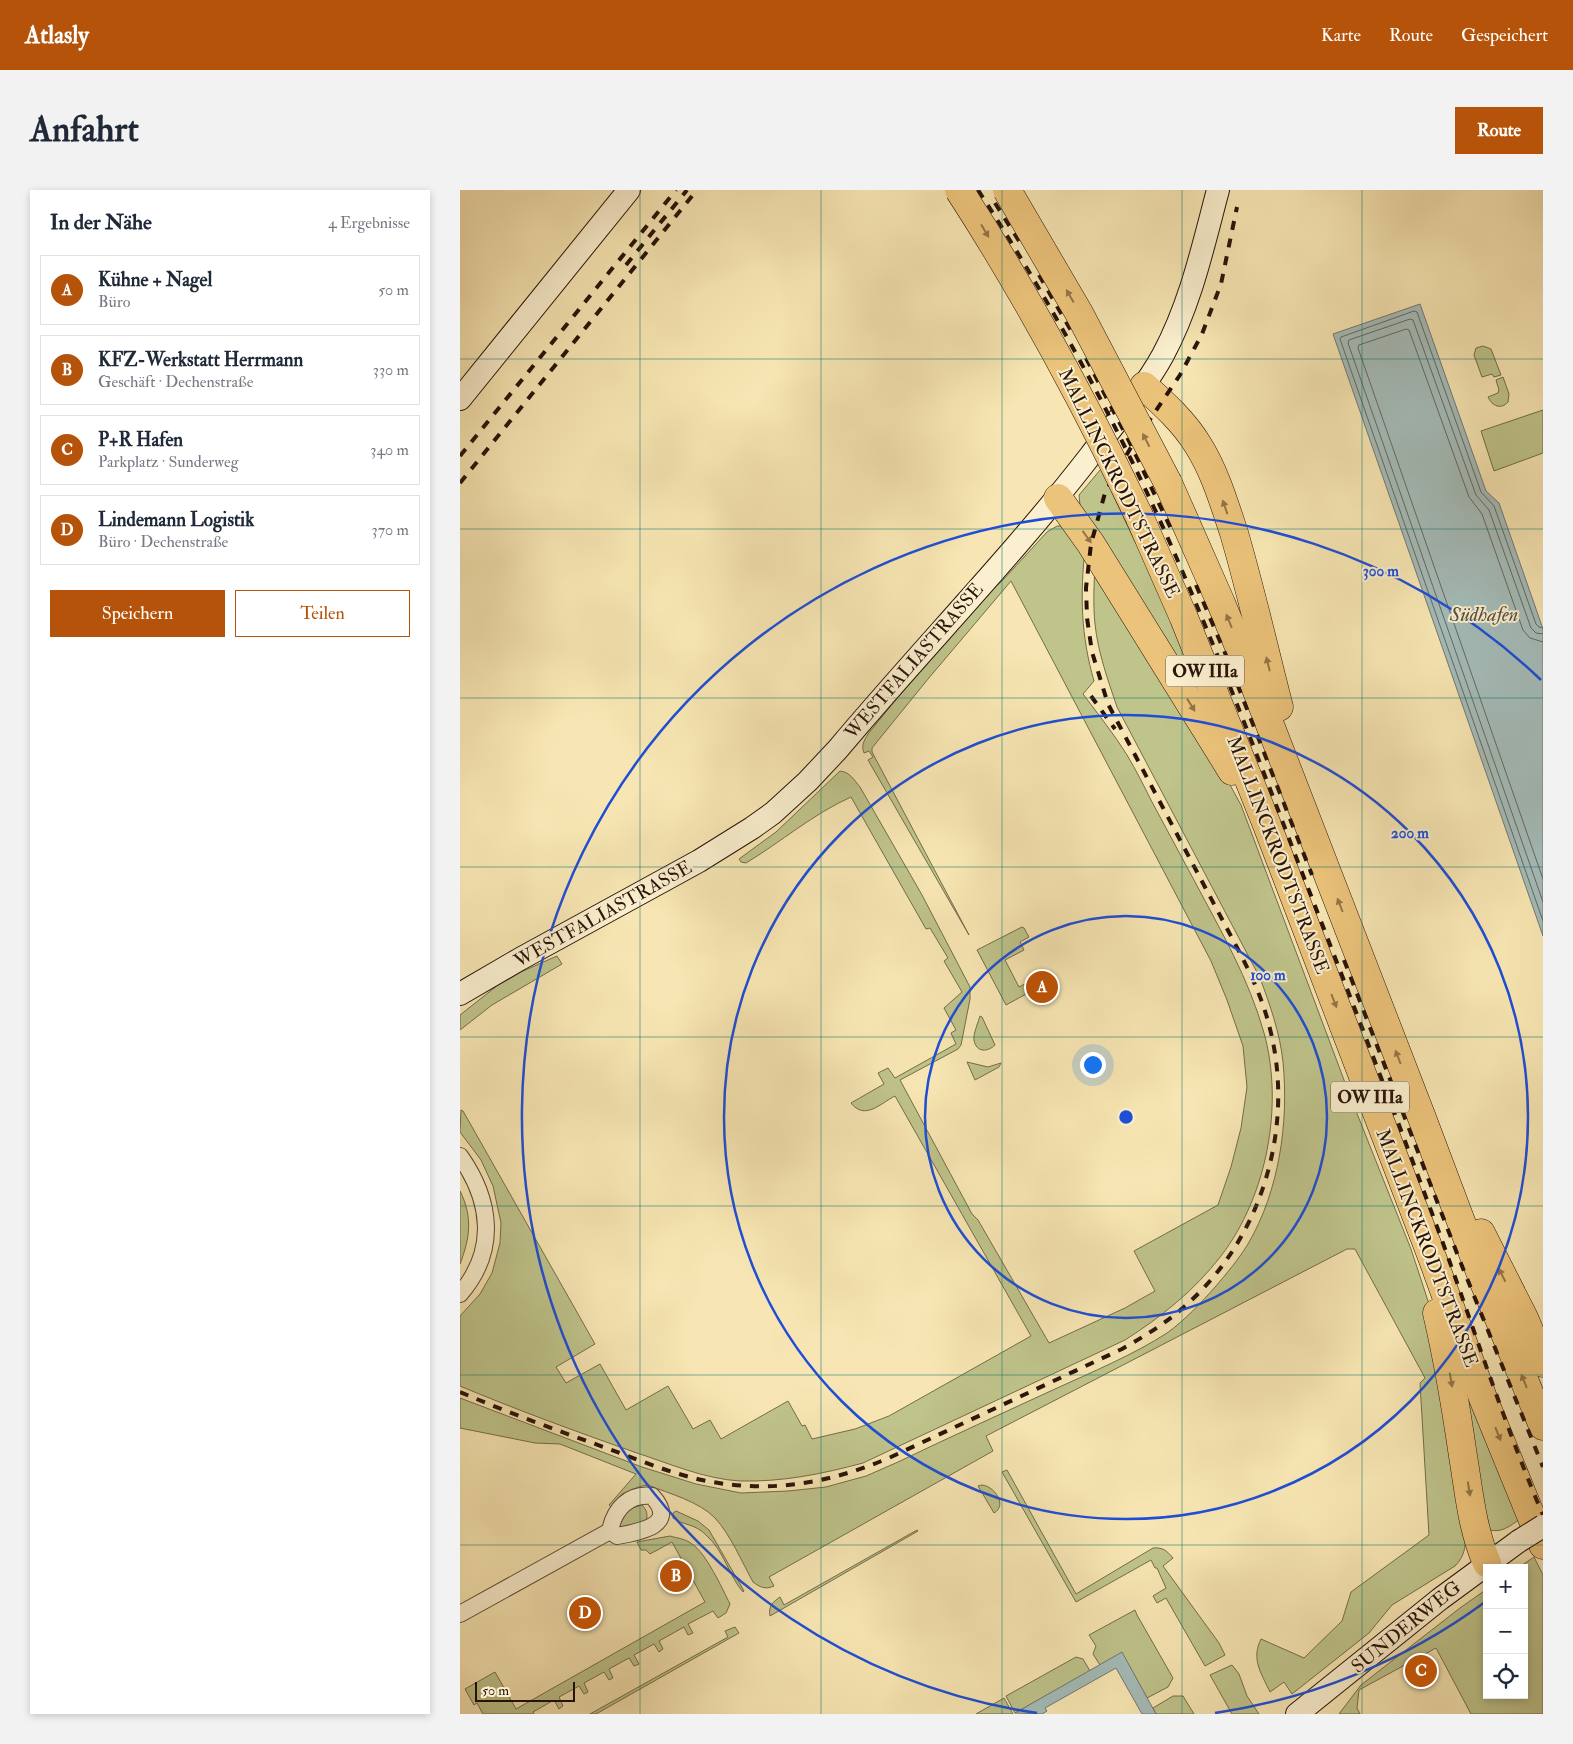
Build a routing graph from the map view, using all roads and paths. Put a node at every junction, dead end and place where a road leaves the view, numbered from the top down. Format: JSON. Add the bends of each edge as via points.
{"nodes":[{"id":1,"x":629,"y":190,"type":"edge"},
{"id":2,"x":959,"y":190,"type":"edge"},
{"id":3,"x":1007,"y":190,"type":"edge"},
{"id":4,"x":1218,"y":190,"type":"edge"},
{"id":5,"x":1144,"y":386,"type":"junction"},
{"id":6,"x":460,"y":399,"type":"edge"},
{"id":7,"x":1058,"y":498,"type":"junction"},
{"id":8,"x":1304,"y":813,"type":"junction"},
{"id":9,"x":1267,"y":825,"type":"junction"},
{"id":10,"x":460,"y":994,"type":"edge"},
{"id":11,"x":1422,"y":1118,"type":"junction"},
{"id":12,"x":460,"y":1156,"type":"edge"},
{"id":13,"x":465,"y":1166,"type":"edge"},
{"id":14,"x":1432,"y":1257,"type":"junction"},
{"id":15,"x":460,"y":1294,"type":"edge"},
{"id":16,"x":1543,"y":1363,"type":"edge"},
{"id":17,"x":1543,"y":1426,"type":"edge"},
{"id":18,"x":1543,"y":1526,"type":"edge"},
{"id":19,"x":610,"y":1530,"type":"dead end"},
{"id":20,"x":1531,"y":1543,"type":"edge"},
{"id":21,"x":1487,"y":1563,"type":"junction"},
{"id":22,"x":460,"y":1614,"type":"edge"},
{"id":23,"x":1297,"y":1714,"type":"edge"}],
"edges":[{"from":1,"to":6,"type":"street"},
{"from":2,"to":9,"type":"highway","name":"MALLINCKRODTSTRASSE","number":"OW IIIa","one_way":true,"bridge":true,"via":[[1012,275],[1110,455],[1184,618]]},
{"from":8,"to":3,"type":"highway","name":"MALLINCKRODTSTRASSE","one_way":true,"bridge":true,"via":[[1228,620],[1168,483],[1079,313]]},
{"from":4,"to":5,"type":"street","name":"WESTFALIASTRASSE","via":[[1179,322]]},
{"from":5,"to":7,"type":"street","name":"WESTFALIASTRASSE"},
{"from":8,"to":5,"type":"highway","one_way":true,"via":[[1252,596],[1227,511],[1198,445]]},
{"from":7,"to":9,"type":"highway","one_way":true,"via":[[1091,544]]},
{"from":7,"to":10,"type":"street","name":"WESTFALIASTRASSE","via":[[838,749],[773,813],[699,861]]},
{"from":11,"to":8,"type":"highway","name":"MALLINCKRODTSTRASSE","one_way":true},
{"from":9,"to":14,"type":"highway","name":"MALLINCKRODTSTRASSE","number":"OW IIIa","one_way":true},
{"from":16,"to":11,"type":"highway","one_way":true,"via":[[1524,1318]]},
{"from":17,"to":11,"type":"highway","name":"MALLINCKRODTSTRASSE","one_way":true},
{"from":12,"to":13,"type":"street"},
{"from":13,"to":15,"type":"street","via":[[478,1186],[485,1208],[486,1233],[477,1268]]},
{"from":14,"to":20,"type":"highway","name":"MALLINCKRODTSTRASSE","one_way":true,"via":[[1484,1398]]},
{"from":14,"to":21,"type":"highway","one_way":true,"via":[[1436,1309],[1474,1523]]},
{"from":18,"to":20,"type":"street","name":"SUNDERWEG","bridge":true},
{"from":19,"to":22,"type":"street"},
{"from":20,"to":21,"type":"street","name":"SUNDERWEG"},
{"from":21,"to":23,"type":"street","name":"SUNDERWEG"}]}
